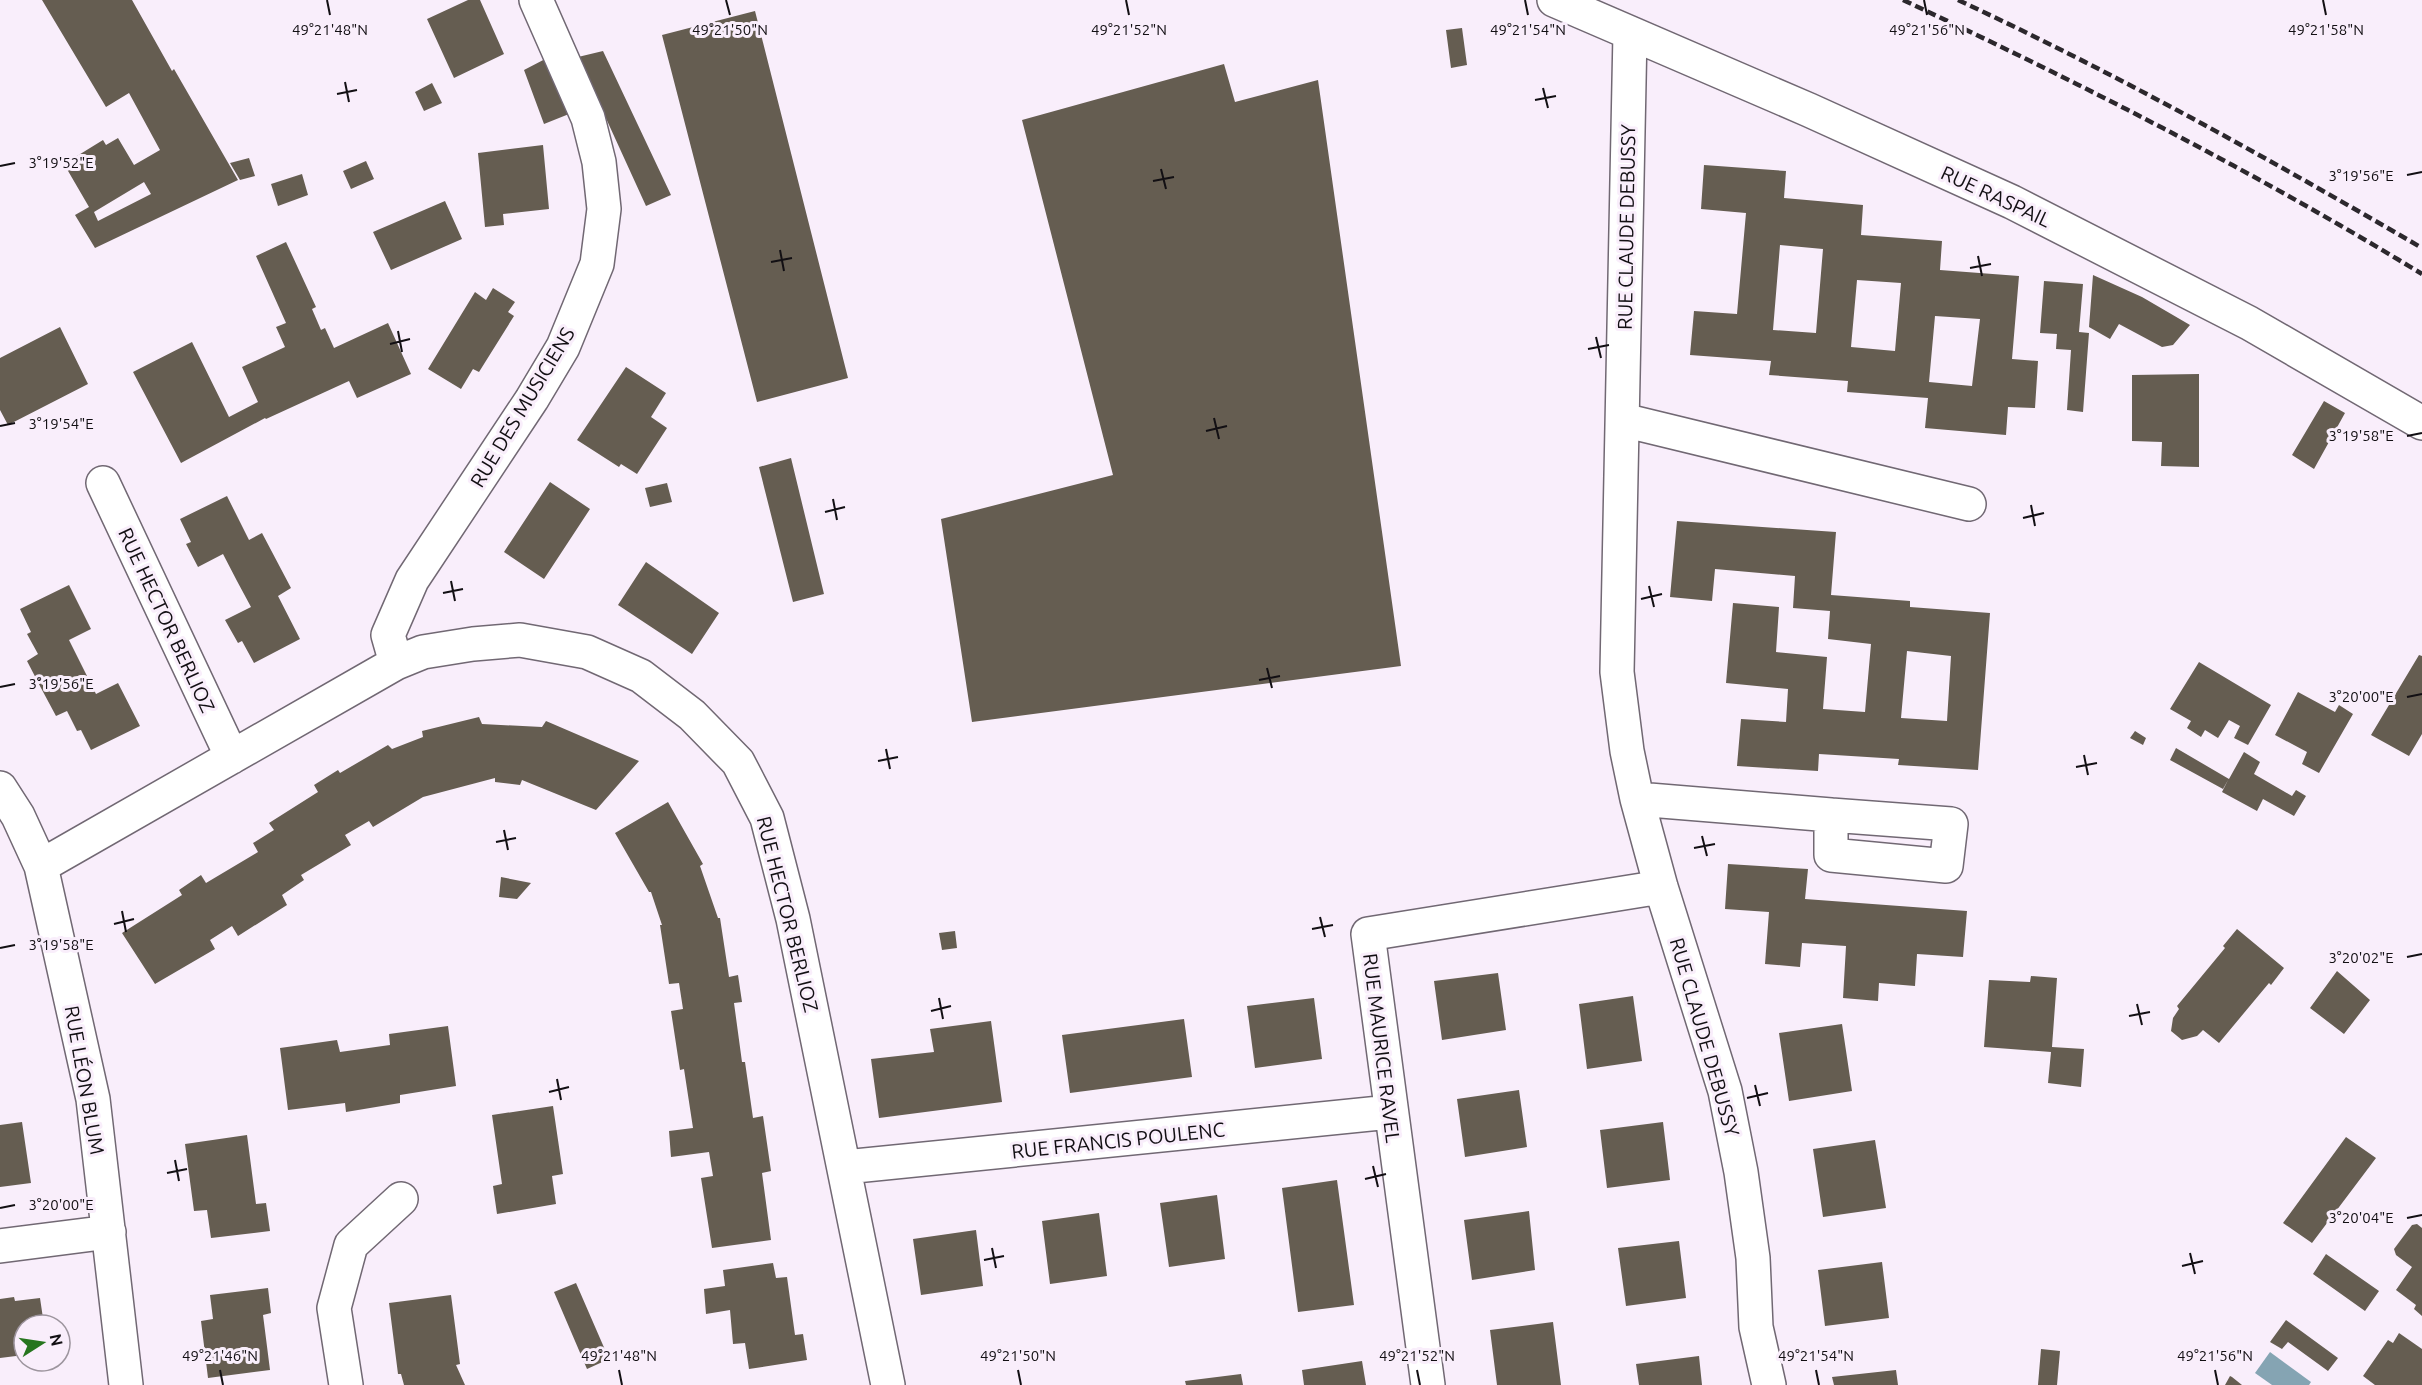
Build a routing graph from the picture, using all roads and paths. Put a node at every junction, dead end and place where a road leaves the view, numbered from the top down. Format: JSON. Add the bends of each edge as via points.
{"nodes":[{"id":1,"x":536,"y":0,"type":"edge"},
{"id":2,"x":1554,"y":0,"type":"edge"},
{"id":3,"x":1630,"y":33,"type":"junction"},
{"id":4,"x":1623,"y":420,"type":"junction"},
{"id":5,"x":2422,"y":423,"type":"edge"},
{"id":6,"x":103,"y":483,"type":"dead end"},
{"id":7,"x":1969,"y":504,"type":"dead end"},
{"id":8,"x":396,"y":663,"type":"junction"},
{"id":9,"x":232,"y":757,"type":"junction"},
{"id":10,"x":0,"y":788,"type":"edge"},
{"id":11,"x":1637,"y":799,"type":"junction"},
{"id":12,"x":1831,"y":815,"type":"dead end"},
{"id":13,"x":40,"y":866,"type":"junction"},
{"id":14,"x":1661,"y":887,"type":"junction"},
{"id":15,"x":1390,"y":1112,"type":"junction"},
{"id":16,"x":845,"y":1167,"type":"junction"},
{"id":17,"x":401,"y":1198,"type":"dead end"},
{"id":18,"x":109,"y":1232,"type":"junction"},
{"id":19,"x":0,"y":1246,"type":"edge"},
{"id":20,"x":126,"y":1385,"type":"edge"},
{"id":21,"x":346,"y":1385,"type":"edge"},
{"id":22,"x":888,"y":1385,"type":"edge"},
{"id":23,"x":1428,"y":1385,"type":"edge"},
{"id":24,"x":1769,"y":1385,"type":"edge"}],
"edges":[{"from":1,"to":8,"type":"street","name":"RUE DES MUSICIENS","via":[[588,118],[599,162],[604,209],[597,264],[562,347],[532,399],[412,580],[388,635]]},
{"from":2,"to":3,"type":"street","name":"RUE RASPAIL"},
{"from":3,"to":4,"type":"street","name":"RUE CLAUDE DEBUSSY"},
{"from":3,"to":5,"type":"street","name":"RUE RASPAIL","via":[[2012,202],[2248,324]]},
{"from":4,"to":7,"type":"street"},
{"from":4,"to":11,"type":"street","name":"RUE CLAUDE DEBUSSY","via":[[1617,672]]},
{"from":6,"to":9,"type":"street","name":"RUE HECTOR BERLIOZ"},
{"from":8,"to":9,"type":"street","name":"RUE HECTOR BERLIOZ"},
{"from":8,"to":16,"type":"street","name":"RUE HECTOR BERLIOZ","via":[[423,652],[520,640],[587,652],[641,675],[692,715],[738,762],[767,818],[793,920]]},
{"from":9,"to":13,"type":"street","name":"RUE HECTOR BERLIOZ"},
{"from":10,"to":13,"type":"street","name":"RUE LÉON BLUM","via":[[18,816]]},
{"from":11,"to":12,"type":"street"},
{"from":11,"to":14,"type":"street","name":"RUE CLAUDE DEBUSSY"},
{"from":13,"to":18,"type":"street","name":"RUE LÉON BLUM","via":[[93,1099]]},
{"from":14,"to":15,"type":"street","name":"RUE MAURICE RAVEL","via":[[1368,934]]},
{"from":14,"to":24,"type":"street","name":"RUE CLAUDE DEBUSSY","via":[[1725,1091],[1741,1172],[1756,1327]]},
{"from":15,"to":16,"type":"street","name":"RUE FRANCIS POULENC"},
{"from":15,"to":23,"type":"street","name":"RUE MAURICE RAVEL"},
{"from":16,"to":22,"type":"street","name":"RUE HECTOR BERLIOZ"},
{"from":17,"to":21,"type":"street","via":[[351,1245],[333,1308]]},
{"from":18,"to":19,"type":"street"},
{"from":18,"to":20,"type":"street","name":"RUE LÉON BLUM"}]}
